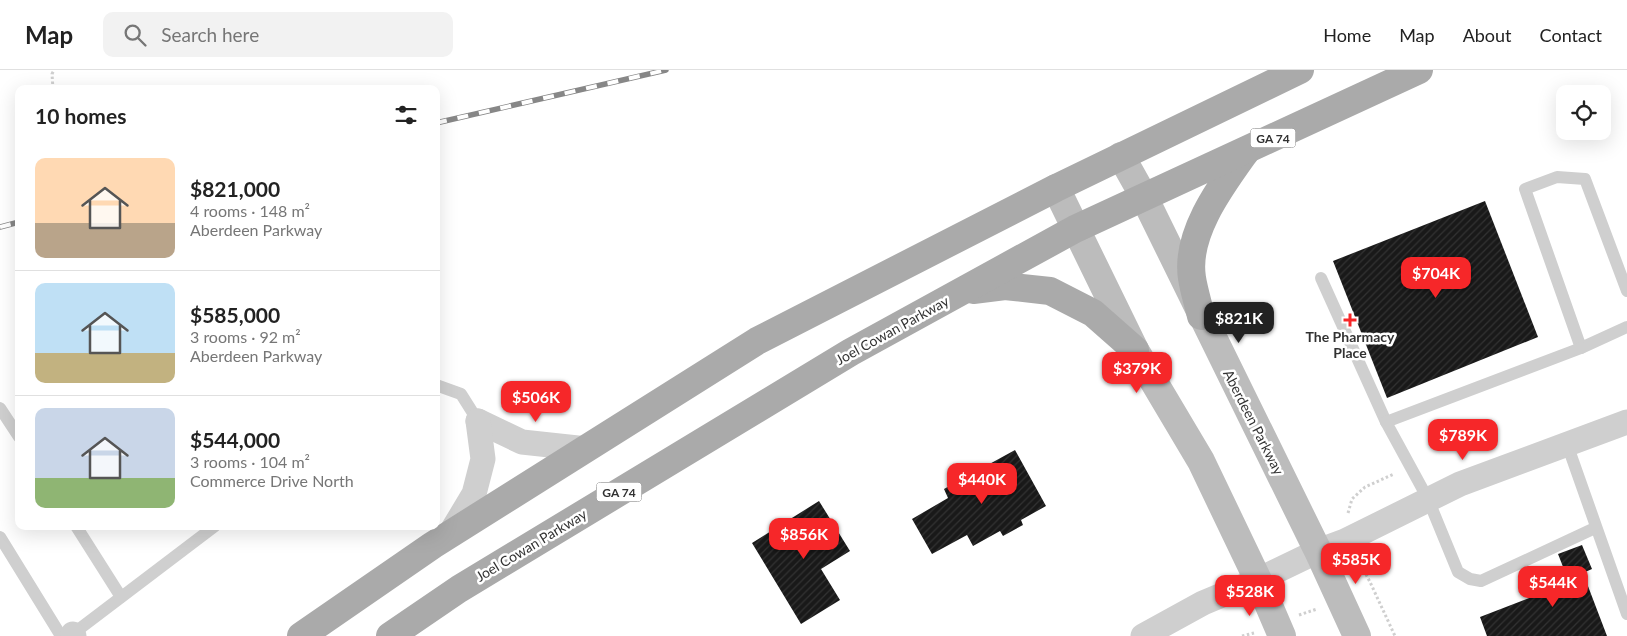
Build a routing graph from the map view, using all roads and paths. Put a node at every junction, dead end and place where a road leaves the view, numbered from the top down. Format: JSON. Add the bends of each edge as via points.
{"nodes":[{"id":1,"x":54,"y":70,"type":"edge"},
{"id":2,"x":1300,"y":70,"type":"edge"},
{"id":3,"x":1419,"y":70,"type":"edge"},
{"id":4,"x":53,"y":85,"type":"edge"},
{"id":5,"x":1247,"y":150,"type":"junction"},
{"id":6,"x":1121,"y":156,"type":"junction"},
{"id":7,"x":1056,"y":188,"type":"junction"},
{"id":8,"x":1144,"y":197,"type":"junction"},
{"id":9,"x":1076,"y":230,"type":"junction"},
{"id":10,"x":1320,"y":278,"type":"dead end"},
{"id":11,"x":962,"y":292,"type":"junction"},
{"id":12,"x":1627,"y":292,"type":"edge"},
{"id":13,"x":1201,"y":316,"type":"junction"},
{"id":14,"x":1627,"y":326,"type":"edge"},
{"id":15,"x":1581,"y":348,"type":"junction"},
{"id":16,"x":1135,"y":350,"type":"junction"},
{"id":17,"x":440,"y":386,"type":"edge"},
{"id":18,"x":0,"y":408,"type":"edge"},
{"id":19,"x":478,"y":421,"type":"junction"},
{"id":20,"x":1386,"y":422,"type":"junction"},
{"id":21,"x":1627,"y":422,"type":"edge"},
{"id":22,"x":15,"y":431,"type":"edge"},
{"id":23,"x":1567,"y":444,"type":"junction"},
{"id":24,"x":587,"y":448,"type":"junction"},
{"id":25,"x":1428,"y":500,"type":"junction"},
{"id":26,"x":1596,"y":528,"type":"junction"},
{"id":27,"x":79,"y":530,"type":"edge"},
{"id":28,"x":210,"y":530,"type":"edge"},
{"id":29,"x":450,"y":534,"type":"junction"},
{"id":30,"x":0,"y":538,"type":"edge"},
{"id":31,"x":1318,"y":551,"type":"junction"},
{"id":32,"x":1258,"y":580,"type":"junction"},
{"id":33,"x":1370,"y":582,"type":"dead end"},
{"id":34,"x":121,"y":597,"type":"junction"},
{"id":35,"x":1339,"y":600,"type":"junction"},
{"id":36,"x":1627,"y":614,"type":"edge"},
{"id":37,"x":1279,"y":630,"type":"edge"},
{"id":38,"x":70,"y":636,"type":"edge"},
{"id":39,"x":301,"y":636,"type":"edge"},
{"id":40,"x":390,"y":636,"type":"edge"},
{"id":41,"x":1143,"y":636,"type":"edge"},
{"id":42,"x":1242,"y":636,"type":"edge"},
{"id":43,"x":1357,"y":636,"type":"edge"}],
"edges":[{"from":1,"to":4,"type":"path"},
{"from":2,"to":6,"type":"main road"},
{"from":3,"to":5,"type":"main road","name":"Joel Cowan Parkway","number":"GA 74"},
{"from":5,"to":8,"type":"main road","name":"Joel Cowan Parkway","number":"GA 74"},
{"from":5,"to":13,"type":"main road","via":[[1210,205],[1193,246],[1192,277]]},
{"from":6,"to":7,"type":"main road"},
{"from":6,"to":8,"type":"street","name":"Aberdeen Parkway"},
{"from":7,"to":9,"type":"street"},
{"from":7,"to":24,"type":"main road","via":[[757,341]]},
{"from":8,"to":9,"type":"main road","name":"Joel Cowan Parkway","number":"GA 74"},
{"from":8,"to":13,"type":"street","name":"Aberdeen Parkway"},
{"from":9,"to":11,"type":"main road","name":"Joel Cowan Parkway","number":"GA 74"},
{"from":9,"to":16,"type":"street"},
{"from":10,"to":20,"type":"lane"},
{"from":11,"to":16,"type":"main road","via":[[1005,286],[1050,291],[1093,313]]},
{"from":11,"to":40,"type":"main road","name":"Joel Cowan Parkway","number":"GA 74","via":[[851,352],[459,589]]},
{"from":12,"to":15,"type":"lane","via":[[1585,179],[1557,176],[1526,189]]},
{"from":13,"to":31,"type":"street","name":"Aberdeen Parkway"},
{"from":14,"to":15,"type":"lane"},
{"from":15,"to":20,"type":"lane"},
{"from":16,"to":32,"type":"street","via":[[1201,461]]},
{"from":17,"to":19,"type":"lane","via":[[461,394]]},
{"from":18,"to":22,"type":"lane"},
{"from":19,"to":24,"type":"street","via":[[522,442]]},
{"from":19,"to":29,"type":"street","via":[[483,459],[474,494]]},
{"from":20,"to":25,"type":"lane"},
{"from":21,"to":23,"type":"street"},
{"from":23,"to":25,"type":"street","via":[[1460,484]]},
{"from":23,"to":26,"type":"lane"},
{"from":24,"to":29,"type":"main road"},
{"from":25,"to":26,"type":"lane","via":[[1458,572],[1481,581]]},
{"from":25,"to":31,"type":"street"},
{"from":26,"to":36,"type":"lane"},
{"from":27,"to":34,"type":"lane"},
{"from":28,"to":34,"type":"lane"},
{"from":29,"to":39,"type":"main road"},
{"from":30,"to":38,"type":"lane"},
{"from":31,"to":32,"type":"street"},
{"from":31,"to":35,"type":"street","name":"Aberdeen Parkway"},
{"from":32,"to":37,"type":"street"},
{"from":32,"to":41,"type":"street","via":[[1203,603]]},
{"from":33,"to":35,"type":"path"},
{"from":34,"to":38,"type":"lane"},
{"from":35,"to":37,"type":"path"},
{"from":35,"to":43,"type":"street","name":"Aberdeen Parkway"},
{"from":37,"to":42,"type":"path"}]}
